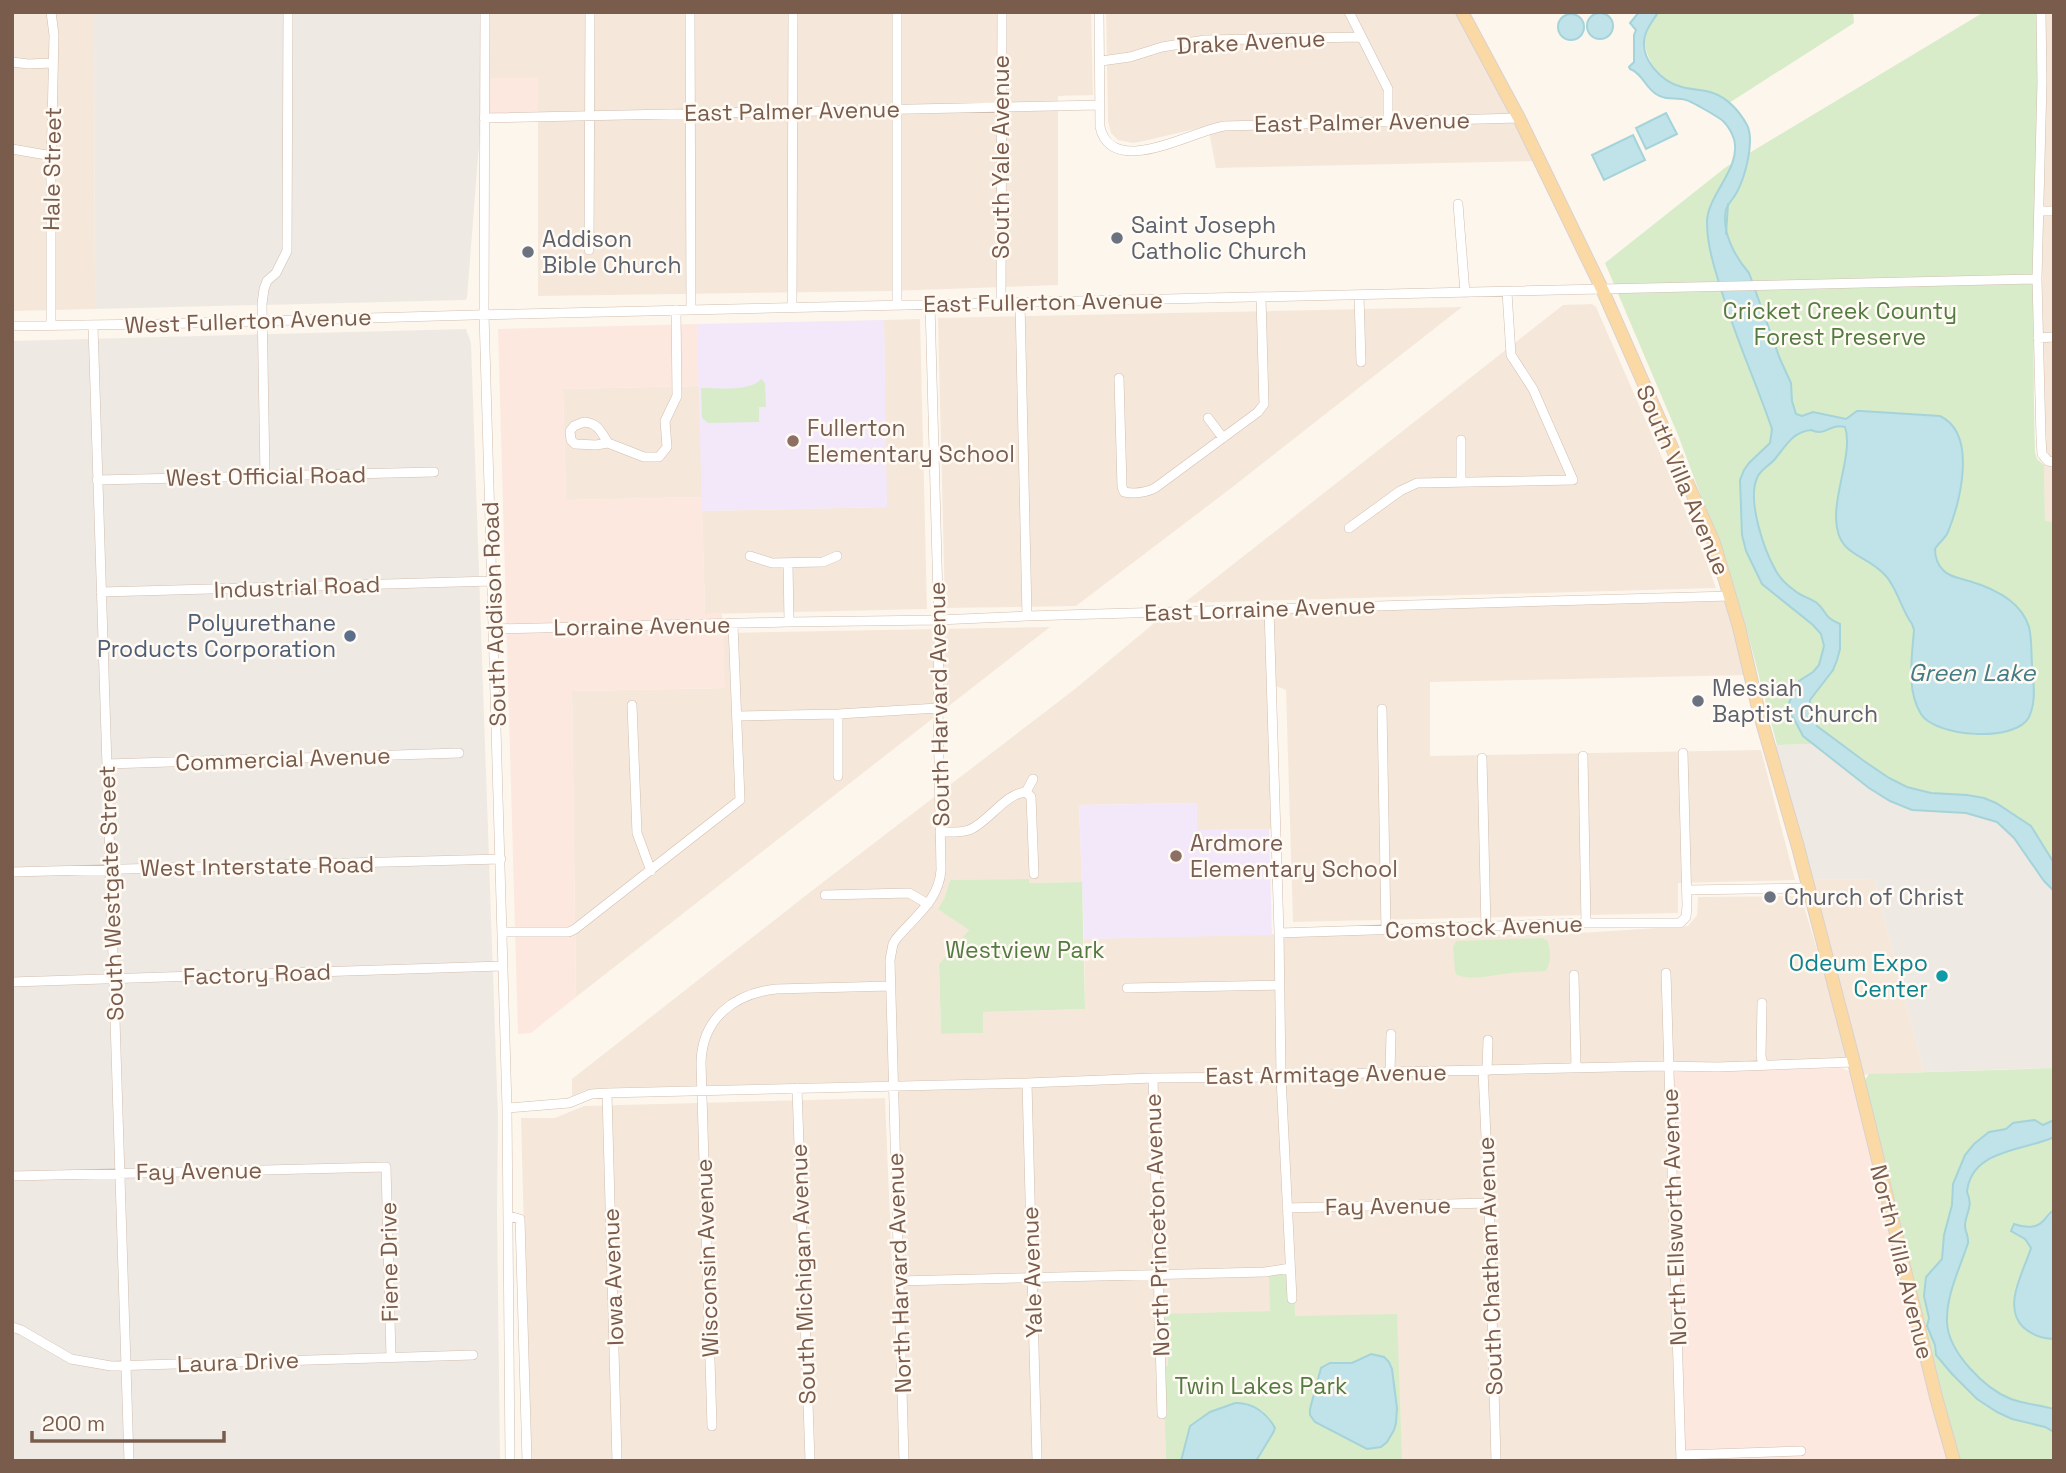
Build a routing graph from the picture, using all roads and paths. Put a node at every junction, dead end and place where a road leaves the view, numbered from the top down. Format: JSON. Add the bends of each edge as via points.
{"nodes":[{"id":1,"x":51,"y":12,"type":"edge"},
{"id":2,"x":288,"y":12,"type":"edge"},
{"id":3,"x":485,"y":12,"type":"edge"},
{"id":4,"x":590,"y":12,"type":"edge"},
{"id":5,"x":690,"y":12,"type":"edge"},
{"id":6,"x":793,"y":12,"type":"edge"},
{"id":7,"x":897,"y":12,"type":"edge"},
{"id":8,"x":1002,"y":12,"type":"edge"},
{"id":9,"x":1099,"y":12,"type":"edge"},
{"id":10,"x":1349,"y":12,"type":"edge"},
{"id":11,"x":1462,"y":12,"type":"edge"},
{"id":12,"x":2041,"y":12,"type":"edge"},
{"id":13,"x":1361,"y":37,"type":"junction"},
{"id":14,"x":1101,"y":61,"type":"junction"},
{"id":15,"x":12,"y":62,"type":"edge"},
{"id":16,"x":53,"y":64,"type":"junction"},
{"id":17,"x":1100,"y":105,"type":"junction"},
{"id":18,"x":1001,"y":106,"type":"junction"},
{"id":19,"x":896,"y":108,"type":"junction"},
{"id":20,"x":793,"y":111,"type":"junction"},
{"id":21,"x":690,"y":113,"type":"junction"},
{"id":22,"x":589,"y":115,"type":"junction"},
{"id":23,"x":485,"y":118,"type":"junction"},
{"id":24,"x":1519,"y":118,"type":"junction"},
{"id":25,"x":1388,"y":122,"type":"junction"},
{"id":26,"x":12,"y":149,"type":"edge"},
{"id":27,"x":52,"y":156,"type":"junction"},
{"id":28,"x":1458,"y":204,"type":"dead end"},
{"id":29,"x":2039,"y":211,"type":"junction"},
{"id":30,"x":2054,"y":211,"type":"edge"},
{"id":31,"x":589,"y":250,"type":"dead end"},
{"id":32,"x":2037,"y":279,"type":"junction"},
{"id":33,"x":1602,"y":289,"type":"junction"},
{"id":34,"x":1507,"y":292,"type":"junction"},
{"id":35,"x":1465,"y":293,"type":"junction"},
{"id":36,"x":1359,"y":295,"type":"junction"},
{"id":37,"x":1261,"y":297,"type":"junction"},
{"id":38,"x":1001,"y":302,"type":"junction"},
{"id":39,"x":1020,"y":302,"type":"junction"},
{"id":40,"x":930,"y":304,"type":"junction"},
{"id":41,"x":897,"y":305,"type":"junction"},
{"id":42,"x":792,"y":307,"type":"junction"},
{"id":43,"x":676,"y":310,"type":"junction"},
{"id":44,"x":691,"y":310,"type":"junction"},
{"id":45,"x":484,"y":314,"type":"junction"},
{"id":46,"x":262,"y":320,"type":"junction"},
{"id":47,"x":51,"y":325,"type":"junction"},
{"id":48,"x":93,"y":325,"type":"junction"},
{"id":49,"x":12,"y":326,"type":"edge"},
{"id":50,"x":2054,"y":337,"type":"edge"},
{"id":51,"x":2038,"y":338,"type":"junction"},
{"id":52,"x":1361,"y":362,"type":"dead end"},
{"id":53,"x":1119,"y":378,"type":"dead end"},
{"id":54,"x":1208,"y":418,"type":"dead end"},
{"id":55,"x":1223,"y":438,"type":"junction"},
{"id":56,"x":1461,"y":440,"type":"dead end"},
{"id":57,"x":608,"y":443,"type":"dead end"},
{"id":58,"x":2054,"y":462,"type":"edge"},
{"id":59,"x":434,"y":472,"type":"dead end"},
{"id":60,"x":265,"y":476,"type":"junction"},
{"id":61,"x":97,"y":480,"type":"junction"},
{"id":62,"x":1461,"y":482,"type":"junction"},
{"id":63,"x":1349,"y":528,"type":"dead end"},
{"id":64,"x":750,"y":556,"type":"dead end"},
{"id":65,"x":837,"y":556,"type":"dead end"},
{"id":66,"x":788,"y":563,"type":"junction"},
{"id":67,"x":493,"y":581,"type":"junction"},
{"id":68,"x":101,"y":592,"type":"junction"},
{"id":69,"x":1730,"y":596,"type":"junction"},
{"id":70,"x":1269,"y":610,"type":"junction"},
{"id":71,"x":1027,"y":616,"type":"junction"},
{"id":72,"x":938,"y":621,"type":"junction"},
{"id":73,"x":789,"y":622,"type":"junction"},
{"id":74,"x":733,"y":625,"type":"junction"},
{"id":75,"x":494,"y":629,"type":"junction"},
{"id":76,"x":632,"y":705,"type":"dead end"},
{"id":77,"x":937,"y":708,"type":"junction"},
{"id":78,"x":1382,"y":709,"type":"dead end"},
{"id":79,"x":838,"y":714,"type":"junction"},
{"id":80,"x":738,"y":716,"type":"junction"},
{"id":81,"x":459,"y":753,"type":"dead end"},
{"id":82,"x":1683,"y":753,"type":"dead end"},
{"id":83,"x":1583,"y":756,"type":"dead end"},
{"id":84,"x":1482,"y":758,"type":"dead end"},
{"id":85,"x":107,"y":764,"type":"junction"},
{"id":86,"x":838,"y":776,"type":"dead end"},
{"id":87,"x":1033,"y":779,"type":"dead end"},
{"id":88,"x":1026,"y":792,"type":"junction"},
{"id":89,"x":940,"y":831,"type":"junction"},
{"id":90,"x":501,"y":859,"type":"junction"},
{"id":91,"x":110,"y":869,"type":"junction"},
{"id":92,"x":651,"y":871,"type":"junction"},
{"id":93,"x":12,"y":872,"type":"edge"},
{"id":94,"x":1034,"y":874,"type":"dead end"},
{"id":95,"x":1808,"y":888,"type":"junction"},
{"id":96,"x":1687,"y":890,"type":"junction"},
{"id":97,"x":825,"y":895,"type":"dead end"},
{"id":98,"x":928,"y":904,"type":"junction"},
{"id":99,"x":1586,"y":923,"type":"junction"},
{"id":100,"x":1486,"y":928,"type":"junction"},
{"id":101,"x":1386,"y":930,"type":"junction"},
{"id":102,"x":502,"y":932,"type":"junction"},
{"id":103,"x":1279,"y":933,"type":"junction"},
{"id":104,"x":502,"y":966,"type":"junction"},
{"id":105,"x":1666,"y":973,"type":"dead end"},
{"id":106,"x":1574,"y":975,"type":"dead end"},
{"id":107,"x":114,"y":978,"type":"junction"},
{"id":108,"x":12,"y":982,"type":"edge"},
{"id":109,"x":1280,"y":985,"type":"junction"},
{"id":110,"x":891,"y":986,"type":"junction"},
{"id":111,"x":1128,"y":988,"type":"dead end"},
{"id":112,"x":1762,"y":1003,"type":"dead end"},
{"id":113,"x":1391,"y":1034,"type":"dead end"},
{"id":114,"x":1488,"y":1040,"type":"dead end"},
{"id":115,"x":1854,"y":1062,"type":"junction"},
{"id":116,"x":1763,"y":1065,"type":"junction"},
{"id":117,"x":1670,"y":1067,"type":"junction"},
{"id":118,"x":1576,"y":1068,"type":"junction"},
{"id":119,"x":1485,"y":1071,"type":"junction"},
{"id":120,"x":1390,"y":1072,"type":"junction"},
{"id":121,"x":1281,"y":1077,"type":"junction"},
{"id":122,"x":1153,"y":1078,"type":"junction"},
{"id":123,"x":1027,"y":1083,"type":"junction"},
{"id":124,"x":893,"y":1086,"type":"junction"},
{"id":125,"x":797,"y":1088,"type":"junction"},
{"id":126,"x":702,"y":1091,"type":"junction"},
{"id":127,"x":607,"y":1093,"type":"junction"},
{"id":128,"x":507,"y":1108,"type":"junction"},
{"id":129,"x":387,"y":1167,"type":"joint"},
{"id":130,"x":120,"y":1173,"type":"junction"},
{"id":131,"x":12,"y":1176,"type":"edge"},
{"id":132,"x":1489,"y":1203,"type":"junction"},
{"id":133,"x":1287,"y":1208,"type":"junction"},
{"id":134,"x":509,"y":1216,"type":"junction"},
{"id":135,"x":1290,"y":1268,"type":"junction"},
{"id":136,"x":1157,"y":1275,"type":"junction"},
{"id":137,"x":1032,"y":1278,"type":"junction"},
{"id":138,"x":900,"y":1281,"type":"junction"},
{"id":139,"x":1292,"y":1299,"type":"dead end"},
{"id":140,"x":12,"y":1326,"type":"edge"},
{"id":141,"x":473,"y":1354,"type":"dead end"},
{"id":142,"x":391,"y":1357,"type":"junction"},
{"id":143,"x":127,"y":1366,"type":"junction"},
{"id":144,"x":1162,"y":1414,"type":"dead end"},
{"id":145,"x":712,"y":1426,"type":"dead end"},
{"id":146,"x":1801,"y":1451,"type":"dead end"},
{"id":147,"x":1681,"y":1458,"type":"edge"},
{"id":148,"x":129,"y":1461,"type":"edge"},
{"id":149,"x":510,"y":1461,"type":"edge"},
{"id":150,"x":527,"y":1461,"type":"edge"},
{"id":151,"x":617,"y":1461,"type":"edge"},
{"id":152,"x":810,"y":1461,"type":"edge"},
{"id":153,"x":904,"y":1461,"type":"edge"},
{"id":154,"x":1037,"y":1461,"type":"edge"},
{"id":155,"x":1496,"y":1461,"type":"edge"},
{"id":156,"x":1954,"y":1461,"type":"edge"}],
"edges":[{"from":1,"to":16,"type":"street","name":"Hale Street"},
{"from":2,"to":46,"type":"street","via":[[287,251],[264,289]]},
{"from":3,"to":23,"type":"street","name":"South Addison Road"},
{"from":4,"to":22,"type":"street"},
{"from":5,"to":21,"type":"street"},
{"from":6,"to":20,"type":"street"},
{"from":7,"to":19,"type":"street"},
{"from":8,"to":18,"type":"street","name":"South Yale Avenue"},
{"from":9,"to":14,"type":"street"},
{"from":10,"to":13,"type":"street"},
{"from":11,"to":24,"type":"main road","name":"South Villa Avenue"},
{"from":12,"to":29,"type":"street"},
{"from":13,"to":14,"type":"street","name":"Drake Avenue","via":[[1205,40]]},
{"from":13,"to":25,"type":"street","via":[[1388,89]]},
{"from":14,"to":17,"type":"street"},
{"from":15,"to":16,"type":"street"},
{"from":16,"to":27,"type":"street","name":"Hale Street"},
{"from":17,"to":18,"type":"street","name":"East Palmer Avenue"},
{"from":17,"to":25,"type":"street","name":"East Palmer Avenue","via":[[1102,135],[1114,148],[1126,152],[1224,126]]},
{"from":18,"to":19,"type":"street","name":"East Palmer Avenue"},
{"from":18,"to":38,"type":"street","name":"South Yale Avenue"},
{"from":19,"to":20,"type":"street","name":"East Palmer Avenue"},
{"from":19,"to":41,"type":"street"},
{"from":20,"to":21,"type":"street","name":"East Palmer Avenue"},
{"from":20,"to":42,"type":"street"},
{"from":21,"to":22,"type":"street","name":"East Palmer Avenue"},
{"from":21,"to":44,"type":"street"},
{"from":22,"to":23,"type":"street","name":"East Palmer Avenue"},
{"from":22,"to":31,"type":"street"},
{"from":23,"to":45,"type":"street","name":"South Addison Road"},
{"from":24,"to":25,"type":"street","name":"East Palmer Avenue"},
{"from":24,"to":33,"type":"main road","name":"South Villa Avenue"},
{"from":26,"to":27,"type":"street"},
{"from":27,"to":47,"type":"street","name":"Hale Street"},
{"from":28,"to":35,"type":"street"},
{"from":29,"to":30,"type":"street"},
{"from":29,"to":32,"type":"street"},
{"from":32,"to":33,"type":"street","name":"East Fullerton Avenue"},
{"from":32,"to":51,"type":"street"},
{"from":33,"to":34,"type":"street","name":"East Fullerton Avenue"},
{"from":33,"to":69,"type":"main road","name":"South Villa Avenue","via":[[1714,543]]},
{"from":34,"to":35,"type":"street","name":"East Fullerton Avenue"},
{"from":34,"to":62,"type":"street","via":[[1511,355],[1533,389],[1573,480]]},
{"from":35,"to":36,"type":"street","name":"East Fullerton Avenue"},
{"from":36,"to":37,"type":"street","name":"East Fullerton Avenue"},
{"from":36,"to":52,"type":"street"},
{"from":37,"to":39,"type":"street","name":"East Fullerton Avenue"},
{"from":37,"to":55,"type":"street","via":[[1264,404]]},
{"from":38,"to":39,"type":"street","name":"East Fullerton Avenue"},
{"from":38,"to":40,"type":"street","name":"East Fullerton Avenue"},
{"from":39,"to":71,"type":"street"},
{"from":40,"to":41,"type":"street","name":"East Fullerton Avenue"},
{"from":40,"to":72,"type":"street","name":"South Harvard Avenue"},
{"from":41,"to":42,"type":"street","name":"East Fullerton Avenue"},
{"from":42,"to":44,"type":"street","name":"East Fullerton Avenue"},
{"from":43,"to":44,"type":"street","name":"East Fullerton Avenue"},
{"from":43,"to":45,"type":"street","name":"East Fullerton Avenue"},
{"from":43,"to":57,"type":"street","via":[[677,396],[665,421],[667,447],[659,457],[644,457]]},
{"from":45,"to":46,"type":"street","name":"West Fullerton Avenue"},
{"from":45,"to":67,"type":"street","name":"South Addison Road"},
{"from":46,"to":48,"type":"street","name":"West Fullerton Avenue"},
{"from":46,"to":60,"type":"street"},
{"from":47,"to":48,"type":"street","name":"West Fullerton Avenue"},
{"from":47,"to":49,"type":"street","name":"West Fullerton Avenue"},
{"from":48,"to":61,"type":"street","name":"South Westgate Street"},
{"from":50,"to":51,"type":"street"},
{"from":51,"to":58,"type":"street","via":[[2042,454]]},
{"from":53,"to":55,"type":"street","via":[[1124,492],[1148,492]]},
{"from":54,"to":55,"type":"street"},
{"from":56,"to":62,"type":"street"},
{"from":59,"to":60,"type":"street","name":"West Official Road"},
{"from":60,"to":61,"type":"street","name":"West Official Road"},
{"from":61,"to":68,"type":"street","name":"South Westgate Street"},
{"from":62,"to":63,"type":"street","via":[[1417,483]]},
{"from":64,"to":66,"type":"street"},
{"from":65,"to":66,"type":"street","via":[[823,562]]},
{"from":66,"to":73,"type":"street"},
{"from":67,"to":68,"type":"street","name":"Industrial Road"},
{"from":67,"to":75,"type":"street","name":"South Addison Road"},
{"from":68,"to":85,"type":"street","name":"South Westgate Street"},
{"from":69,"to":70,"type":"street","name":"East Lorraine Avenue"},
{"from":69,"to":95,"type":"main road","name":"South Villa Avenue"},
{"from":70,"to":71,"type":"street","name":"East Lorraine Avenue"},
{"from":70,"to":103,"type":"street"},
{"from":71,"to":72,"type":"street","name":"East Lorraine Avenue"},
{"from":72,"to":73,"type":"street","name":"East Lorraine Avenue"},
{"from":72,"to":77,"type":"street","name":"South Harvard Avenue"},
{"from":73,"to":74,"type":"street","name":"Lorraine Avenue"},
{"from":74,"to":75,"type":"street","name":"Lorraine Avenue"},
{"from":74,"to":80,"type":"street"},
{"from":75,"to":90,"type":"street","name":"South Addison Road"},
{"from":76,"to":92,"type":"street","via":[[636,833]]},
{"from":77,"to":79,"type":"street"},
{"from":77,"to":89,"type":"street","name":"South Harvard Avenue"},
{"from":78,"to":101,"type":"street"},
{"from":79,"to":80,"type":"street"},
{"from":79,"to":86,"type":"street"},
{"from":80,"to":92,"type":"street","via":[[740,800]]},
{"from":81,"to":85,"type":"street","name":"Commercial Avenue"},
{"from":82,"to":96,"type":"street"},
{"from":83,"to":99,"type":"street"},
{"from":84,"to":100,"type":"street"},
{"from":85,"to":91,"type":"street","name":"South Westgate Street"},
{"from":87,"to":88,"type":"street"},
{"from":88,"to":89,"type":"street","via":[[1016,794],[971,829]]},
{"from":88,"to":94,"type":"street","via":[[1031,797]]},
{"from":89,"to":98,"type":"street","name":"South Harvard Avenue","via":[[941,879]]},
{"from":90,"to":91,"type":"street","name":"West Interstate Road"},
{"from":90,"to":102,"type":"street","name":"South Addison Road"},
{"from":91,"to":93,"type":"street","name":"West Interstate Road"},
{"from":91,"to":107,"type":"street","name":"South Westgate Street"},
{"from":92,"to":102,"type":"street","via":[[572,931]]},
{"from":95,"to":96,"type":"street"},
{"from":95,"to":115,"type":"main road","name":"South Villa Avenue"},
{"from":96,"to":99,"type":"street","name":"Comstock Avenue","via":[[1686,917],[1680,923]]},
{"from":97,"to":98,"type":"street","via":[[905,893]]},
{"from":98,"to":110,"type":"street","name":"South Harvard Avenue","via":[[893,944]]},
{"from":99,"to":100,"type":"street","name":"Comstock Avenue"},
{"from":100,"to":101,"type":"street","name":"Comstock Avenue"},
{"from":101,"to":103,"type":"street","name":"Comstock Avenue"},
{"from":102,"to":104,"type":"street","name":"South Addison Road"},
{"from":103,"to":109,"type":"street"},
{"from":104,"to":107,"type":"street","name":"Factory Road"},
{"from":104,"to":128,"type":"street","name":"South Addison Road"},
{"from":105,"to":117,"type":"street","name":"North Ellsworth Avenue"},
{"from":106,"to":118,"type":"street"},
{"from":107,"to":108,"type":"street","name":"Factory Road"},
{"from":107,"to":130,"type":"street","name":"South Westgate Street"},
{"from":109,"to":111,"type":"street"},
{"from":109,"to":121,"type":"street"},
{"from":110,"to":124,"type":"street","name":"South Harvard Avenue"},
{"from":110,"to":126,"type":"street","name":"Wisconsin Avenue","via":[[776,989],[737,1000],[722,1012],[706,1037],[701,1053]]},
{"from":112,"to":116,"type":"street"},
{"from":113,"to":120,"type":"street"},
{"from":114,"to":119,"type":"street","name":"South Chatham Avenue"},
{"from":115,"to":116,"type":"street","name":"East Armitage Avenue"},
{"from":115,"to":156,"type":"main road","name":"North Villa Avenue"},
{"from":116,"to":117,"type":"street","name":"East Armitage Avenue"},
{"from":117,"to":118,"type":"street","name":"East Armitage Avenue"},
{"from":117,"to":147,"type":"street","name":"North Ellsworth Avenue"},
{"from":118,"to":119,"type":"street","name":"East Armitage Avenue"},
{"from":119,"to":120,"type":"street","name":"East Armitage Avenue"},
{"from":119,"to":132,"type":"street","name":"South Chatham Avenue"},
{"from":120,"to":121,"type":"street","name":"East Armitage Avenue"},
{"from":121,"to":122,"type":"street","name":"East Armitage Avenue"},
{"from":121,"to":133,"type":"street"},
{"from":122,"to":123,"type":"street","name":"East Armitage Avenue"},
{"from":122,"to":136,"type":"street","name":"North Princeton Avenue"},
{"from":123,"to":124,"type":"street","name":"East Armitage Avenue"},
{"from":123,"to":137,"type":"street","name":"Yale Avenue"},
{"from":124,"to":125,"type":"street","name":"East Armitage Avenue"},
{"from":124,"to":138,"type":"street","name":"North Harvard Avenue"},
{"from":125,"to":126,"type":"street","name":"East Armitage Avenue"},
{"from":125,"to":152,"type":"street","name":"South Michigan Avenue"},
{"from":126,"to":127,"type":"street","name":"East Armitage Avenue"},
{"from":126,"to":145,"type":"street","name":"Wisconsin Avenue"},
{"from":127,"to":128,"type":"street","name":"East Armitage Avenue","via":[[569,1103]]},
{"from":127,"to":151,"type":"street","name":"Iowa Avenue"},
{"from":128,"to":134,"type":"street","name":"South Addison Road"},
{"from":129,"to":130,"type":"street","name":"Fay Avenue"},
{"from":129,"to":142,"type":"street","name":"Fiene Drive"},
{"from":130,"to":131,"type":"street","name":"Fay Avenue"},
{"from":130,"to":143,"type":"street","name":"South Westgate Street"},
{"from":132,"to":133,"type":"street","name":"Fay Avenue"},
{"from":132,"to":155,"type":"street","name":"South Chatham Avenue"},
{"from":133,"to":135,"type":"street"},
{"from":134,"to":149,"type":"street","name":"South Addison Road"},
{"from":134,"to":150,"type":"street","name":"South Addison Road","via":[[520,1219]]},
{"from":135,"to":136,"type":"street"},
{"from":135,"to":139,"type":"street"},
{"from":136,"to":137,"type":"street"},
{"from":136,"to":144,"type":"street","name":"North Princeton Avenue"},
{"from":137,"to":138,"type":"street"},
{"from":137,"to":154,"type":"street","name":"Yale Avenue"},
{"from":138,"to":153,"type":"street","name":"North Harvard Avenue"},
{"from":140,"to":143,"type":"street","name":"Laura Drive","via":[[71,1359]]},
{"from":141,"to":142,"type":"street","name":"Laura Drive"},
{"from":142,"to":143,"type":"street","name":"Laura Drive"},
{"from":143,"to":148,"type":"street","name":"South Westgate Street"},
{"from":146,"to":147,"type":"street"}]}
